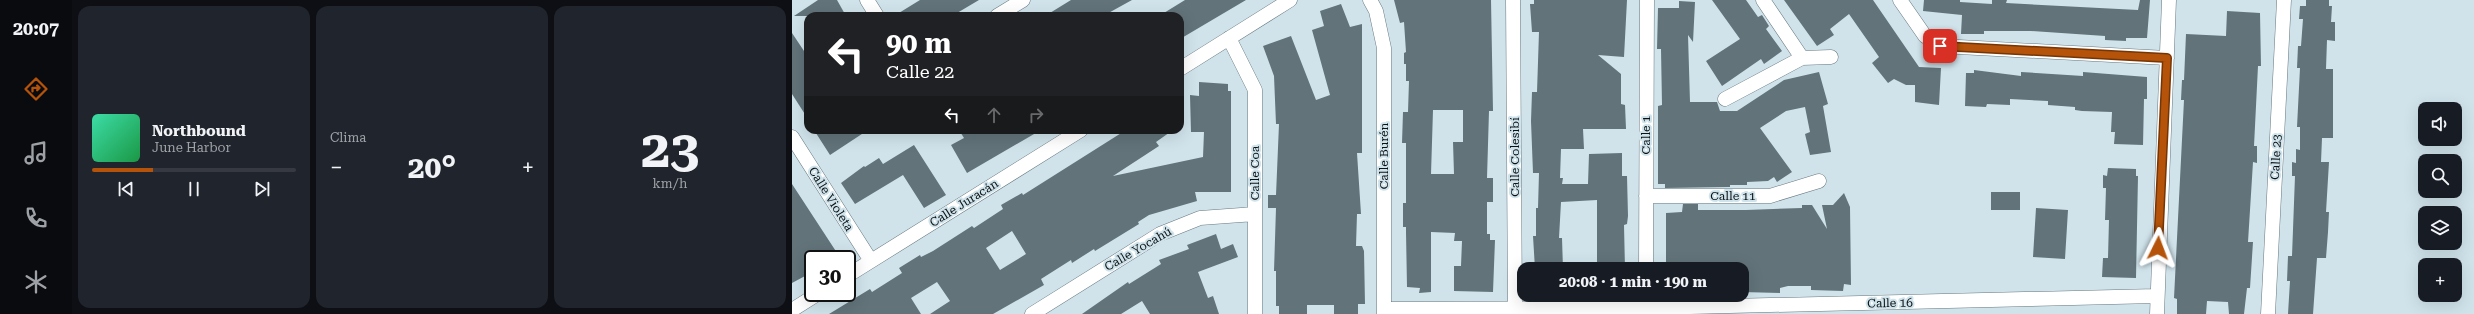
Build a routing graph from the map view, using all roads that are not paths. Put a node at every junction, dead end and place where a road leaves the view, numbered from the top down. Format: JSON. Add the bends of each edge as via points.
{"nodes":[{"id":1,"x":866,"y":0,"type":"edge"},
{"id":2,"x":1023,"y":0,"type":"edge"},
{"id":3,"x":1290,"y":0,"type":"edge"},
{"id":4,"x":1370,"y":0,"type":"edge"},
{"id":5,"x":1513,"y":0,"type":"edge"},
{"id":6,"x":1647,"y":0,"type":"edge"},
{"id":7,"x":1763,"y":0,"type":"edge"},
{"id":8,"x":1900,"y":0,"type":"edge"},
{"id":9,"x":2169,"y":0,"type":"edge"},
{"id":10,"x":2284,"y":0,"type":"edge"},
{"id":11,"x":874,"y":12,"type":"edge"},
{"id":12,"x":1004,"y":12,"type":"edge"},
{"id":13,"x":1230,"y":38,"type":"junction"},
{"id":14,"x":1831,"y":57,"type":"dead end"},
{"id":15,"x":1802,"y":58,"type":"junction"},
{"id":16,"x":2167,"y":58,"type":"junction"},
{"id":17,"x":1184,"y":67,"type":"edge"},
{"id":18,"x":1724,"y":99,"type":"dead end"},
{"id":19,"x":1075,"y":134,"type":"edge"},
{"id":20,"x":792,"y":137,"type":"edge"},
{"id":21,"x":1819,"y":182,"type":"dead end"},
{"id":22,"x":1646,"y":196,"type":"junction"},
{"id":23,"x":1255,"y":214,"type":"junction"},
{"id":24,"x":871,"y":261,"type":"junction"},
{"id":25,"x":1646,"y":262,"type":"edge"},
{"id":26,"x":856,"y":270,"type":"edge"},
{"id":27,"x":2156,"y":296,"type":"junction"},
{"id":28,"x":805,"y":302,"type":"edge"},
{"id":29,"x":1647,"y":306,"type":"edge"},
{"id":30,"x":2001,"y":307,"type":"edge"},
{"id":31,"x":792,"y":310,"type":"edge"},
{"id":32,"x":1515,"y":311,"type":"edge"},
{"id":33,"x":1384,"y":312,"type":"edge"},
{"id":34,"x":1032,"y":314,"type":"edge"},
{"id":35,"x":1255,"y":314,"type":"edge"},
{"id":36,"x":2157,"y":314,"type":"edge"},
{"id":37,"x":2268,"y":314,"type":"edge"}],
"edges":[{"from":1,"to":11,"type":"street"},
{"from":2,"to":12,"type":"street"},
{"from":3,"to":13,"type":"street"},
{"from":4,"to":33,"type":"street","name":"Calle Burén","via":[[1376,11],[1384,48]]},
{"from":5,"to":32,"type":"street","name":"Calle Colesibí"},
{"from":6,"to":22,"type":"street","name":"Calle 1"},
{"from":7,"to":15,"type":"street"},
{"from":8,"to":16,"type":"street","via":[[1925,36],[1940,46]]},
{"from":9,"to":16,"type":"street"},
{"from":10,"to":37,"type":"street","name":"Calle 23"},
{"from":13,"to":17,"type":"street"},
{"from":13,"to":23,"type":"street","name":"Calle Coa","via":[[1255,90]]},
{"from":14,"to":15,"type":"street"},
{"from":15,"to":18,"type":"street"},
{"from":16,"to":27,"type":"street"},
{"from":19,"to":24,"type":"street","name":"Calle Juracán"},
{"from":20,"to":24,"type":"street","name":"Calle Violeta"},
{"from":21,"to":22,"type":"street","name":"Calle 11","via":[[1770,196]]},
{"from":22,"to":25,"type":"street","name":"Calle 1"},
{"from":23,"to":34,"type":"street","name":"Calle Yocahú","via":[[1200,218],[1160,234]]},
{"from":23,"to":35,"type":"street","name":"Calle Coa"},
{"from":24,"to":26,"type":"street","name":"Calle Juracán"},
{"from":27,"to":30,"type":"street","name":"Calle 16"},
{"from":27,"to":36,"type":"street"},
{"from":28,"to":31,"type":"street"},
{"from":29,"to":30,"type":"street","name":"Calle 16"},
{"from":29,"to":32,"type":"street","name":"Calle 16"},
{"from":32,"to":33,"type":"street","name":"Calle 16"}]}
